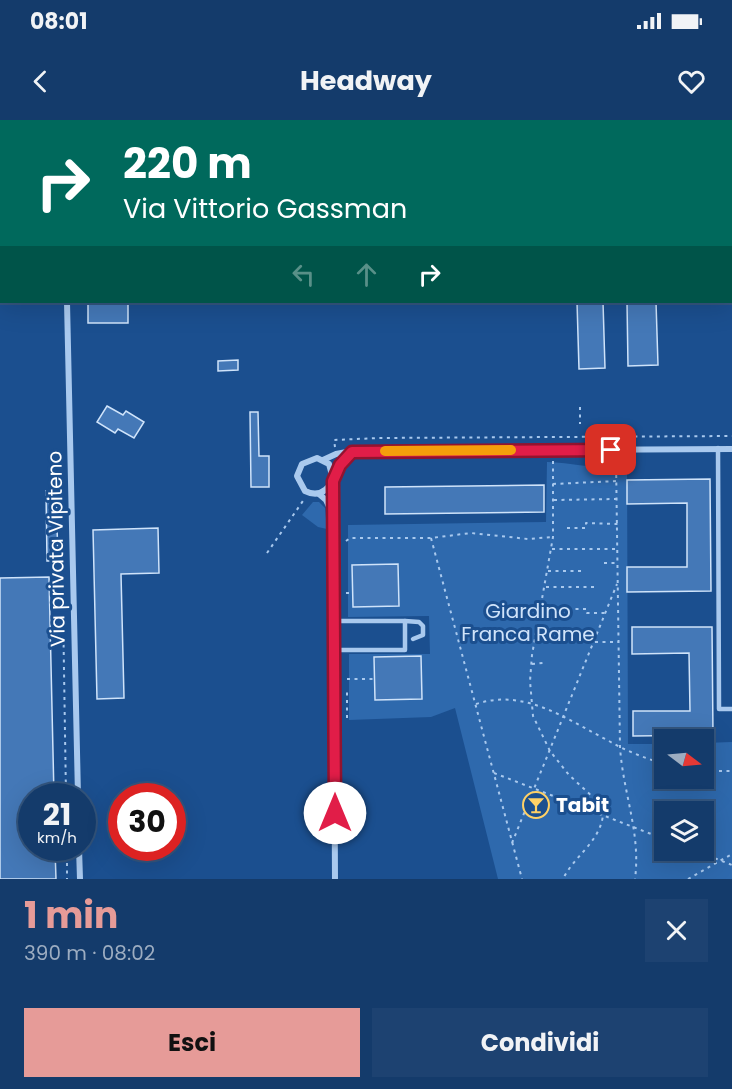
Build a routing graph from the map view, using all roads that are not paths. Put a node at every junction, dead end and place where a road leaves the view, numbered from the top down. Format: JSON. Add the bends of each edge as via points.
{"nodes":[{"id":1,"x":67,"y":303,"type":"edge"},
{"id":2,"x":718,"y":448,"type":"junction"},
{"id":3,"x":732,"y":449,"type":"edge"},
{"id":4,"x":352,"y":452,"type":"junction"},
{"id":5,"x":323,"y":460,"type":"junction"},
{"id":6,"x":333,"y":480,"type":"junction"},
{"id":7,"x":320,"y":494,"type":"junction"},
{"id":8,"x":333,"y":516,"type":"junction"},
{"id":9,"x":334,"y":621,"type":"junction"},
{"id":10,"x":405,"y":621,"type":"junction"},
{"id":11,"x":413,"y":639,"type":"dead end"},
{"id":12,"x":334,"y":650,"type":"junction"},
{"id":13,"x":732,"y":709,"type":"edge"},
{"id":14,"x":78,"y":783,"type":"edge"},
{"id":15,"x":79,"y":861,"type":"edge"},
{"id":16,"x":80,"y":879,"type":"edge"},
{"id":17,"x":335,"y":879,"type":"edge"}],
"edges":[{"from":1,"to":14,"type":"street","name":"Via privata Vipiteno"},
{"from":2,"to":3,"type":"street"},
{"from":2,"to":4,"type":"street"},
{"from":2,"to":13,"type":"lane","via":[[719,709]]},
{"from":4,"to":5,"type":"street"},
{"from":4,"to":6,"type":"street"},
{"from":5,"to":6,"type":"street","via":[[331,468]]},
{"from":5,"to":7,"type":"street","via":[[310,459],[300,468],[298,483],[307,493]]},
{"from":6,"to":7,"type":"street","via":[[329,489]]},
{"from":6,"to":8,"type":"street"},
{"from":7,"to":8,"type":"street"},
{"from":8,"to":9,"type":"street"},
{"from":9,"to":10,"type":"lane"},
{"from":9,"to":12,"type":"street"},
{"from":10,"to":11,"type":"lane","via":[[423,626],[423,635]]},
{"from":10,"to":12,"type":"lane","via":[[405,650]]},
{"from":12,"to":17,"type":"street"},
{"from":15,"to":16,"type":"street"}]}
